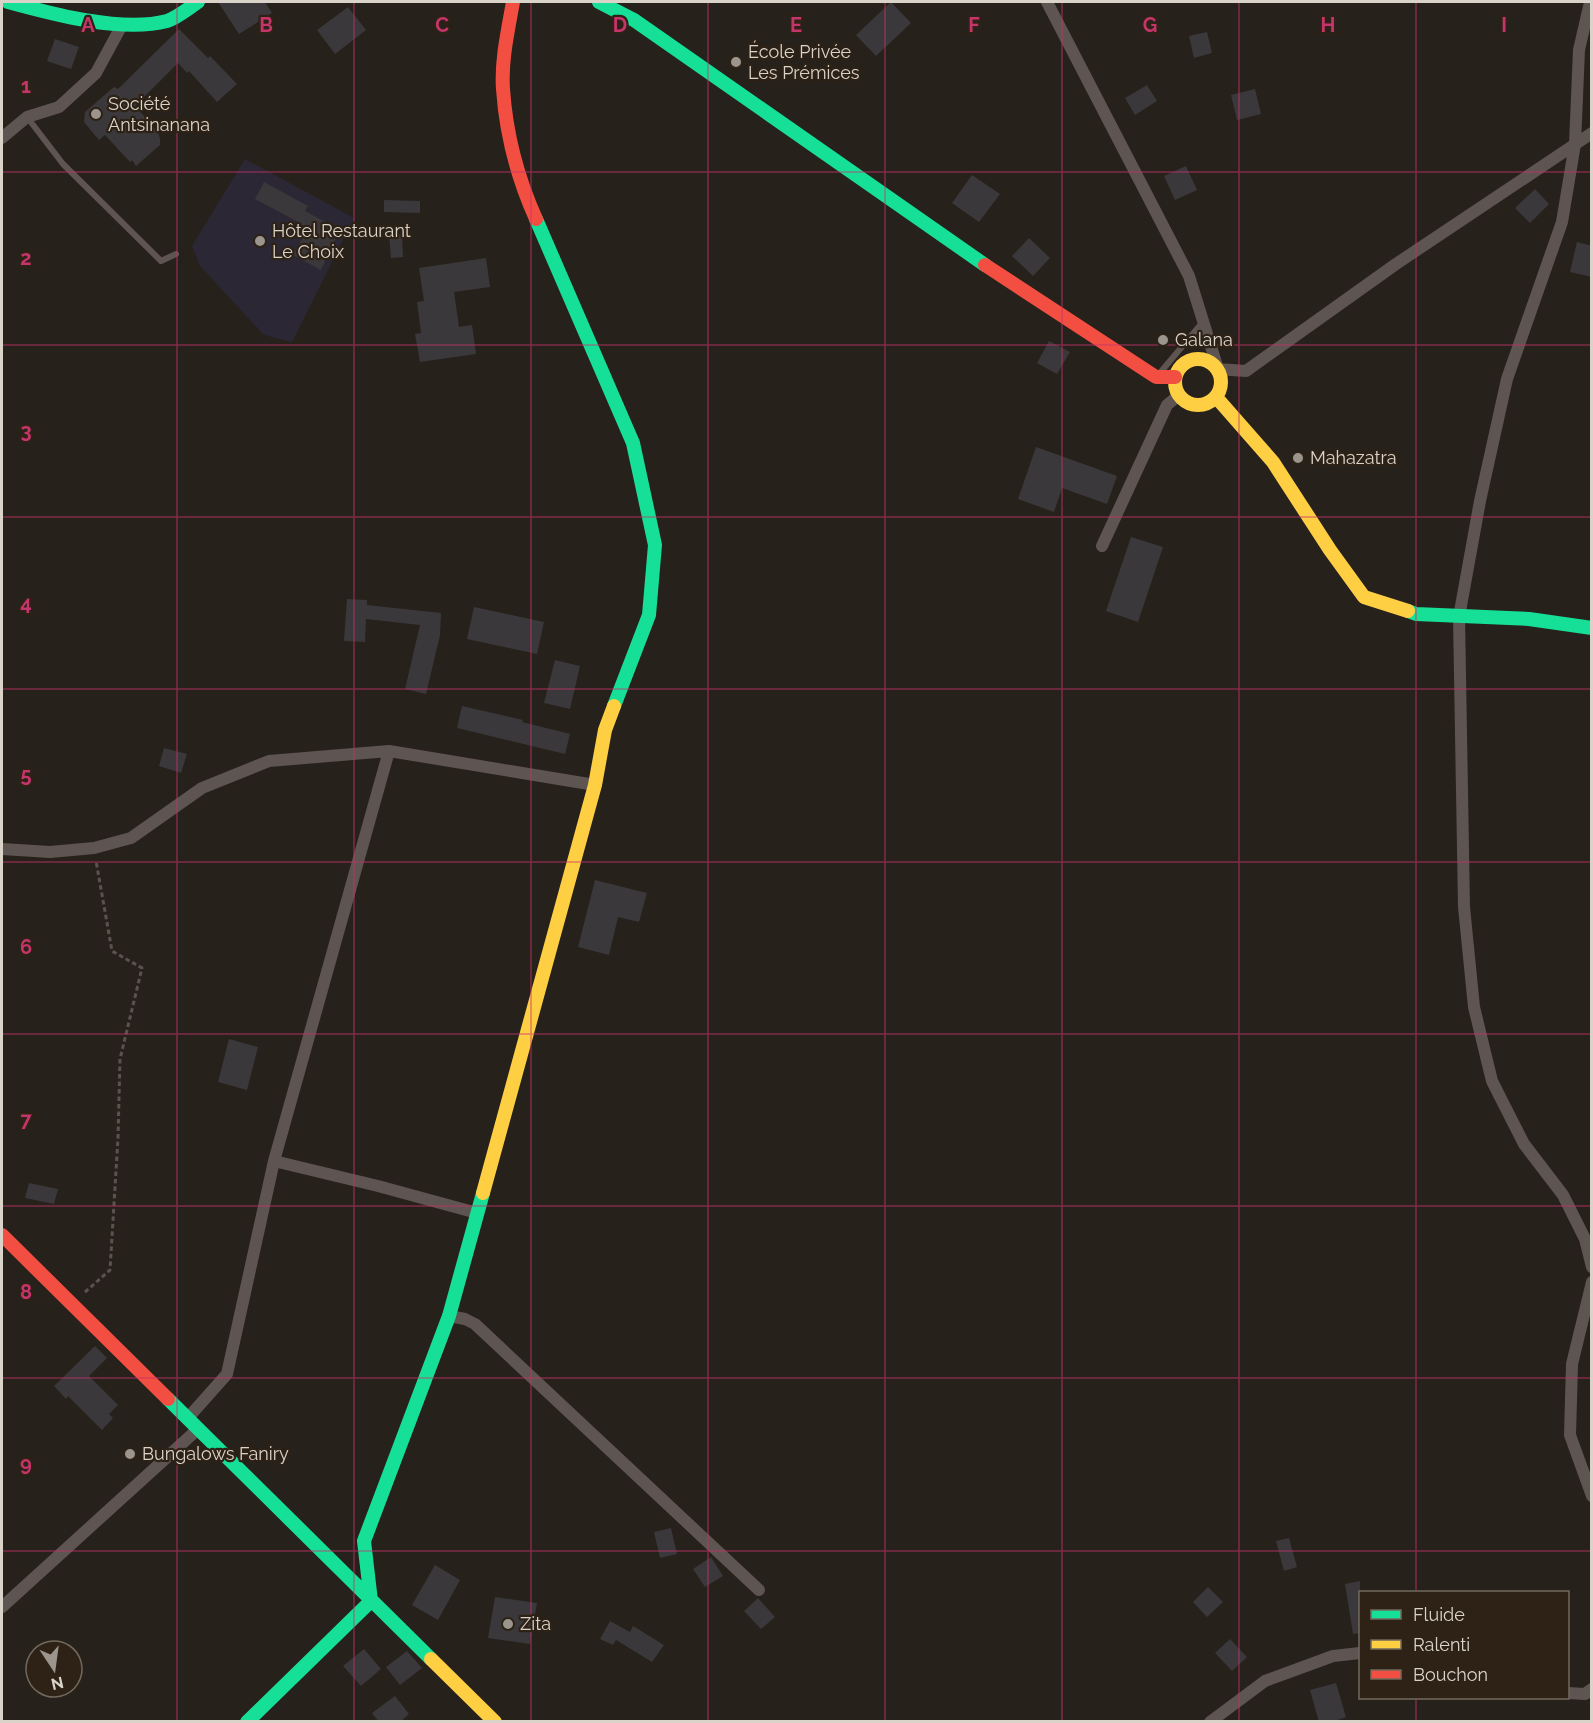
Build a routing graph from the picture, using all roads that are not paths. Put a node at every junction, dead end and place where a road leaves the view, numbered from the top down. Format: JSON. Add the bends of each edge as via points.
{"nodes":[{"id":1,"x":8,"y":2,"type":"edge"},
{"id":2,"x":198,"y":2,"type":"edge"},
{"id":3,"x":513,"y":2,"type":"edge"},
{"id":4,"x":599,"y":2,"type":"edge"},
{"id":5,"x":1047,"y":2,"type":"edge"},
{"id":6,"x":1590,"y":2,"type":"edge"},
{"id":7,"x":122,"y":25,"type":"junction"},
{"id":8,"x":27,"y":117,"type":"junction"},
{"id":9,"x":1592,"y":133,"type":"edge"},
{"id":10,"x":2,"y":138,"type":"edge"},
{"id":11,"x":1575,"y":144,"type":"junction"},
{"id":12,"x":176,"y":254,"type":"dead end"},
{"id":13,"x":1203,"y":322,"type":"junction"},
{"id":14,"x":1218,"y":369,"type":"junction"},
{"id":15,"x":1156,"y":377,"type":"junction"},
{"id":16,"x":1175,"y":377,"type":"junction"},
{"id":17,"x":1179,"y":395,"type":"junction"},
{"id":18,"x":1216,"y":397,"type":"junction"},
{"id":19,"x":1102,"y":546,"type":"dead end"},
{"id":20,"x":1458,"y":617,"type":"junction"},
{"id":21,"x":1592,"y":628,"type":"edge"},
{"id":22,"x":389,"y":751,"type":"junction"},
{"id":23,"x":595,"y":785,"type":"junction"},
{"id":24,"x":2,"y":849,"type":"edge"},
{"id":25,"x":274,"y":1161,"type":"junction"},
{"id":26,"x":477,"y":1213,"type":"junction"},
{"id":27,"x":2,"y":1235,"type":"edge"},
{"id":28,"x":1592,"y":1267,"type":"edge"},
{"id":29,"x":1592,"y":1282,"type":"edge"},
{"id":30,"x":449,"y":1316,"type":"junction"},
{"id":31,"x":187,"y":1419,"type":"junction"},
{"id":32,"x":198,"y":1429,"type":"junction"},
{"id":33,"x":1592,"y":1496,"type":"edge"},
{"id":34,"x":759,"y":1590,"type":"dead end"},
{"id":35,"x":370,"y":1601,"type":"junction"},
{"id":36,"x":2,"y":1607,"type":"edge"},
{"id":37,"x":1359,"y":1653,"type":"edge"},
{"id":38,"x":1592,"y":1689,"type":"edge"},
{"id":39,"x":1569,"y":1694,"type":"edge"},
{"id":40,"x":247,"y":1722,"type":"edge"},
{"id":41,"x":495,"y":1722,"type":"edge"},
{"id":42,"x":1210,"y":1722,"type":"edge"}],
"edges":[{"from":1,"to":7,"type":"street"},
{"from":2,"to":7,"type":"street","via":[[168,21]]},
{"from":3,"to":23,"type":"street","via":[[503,88],[511,146],[532,212],[633,443],[655,544],[649,615],[605,730]]},
{"from":4,"to":15,"type":"street","via":[[634,20],[964,251]]},
{"from":5,"to":13,"type":"street","via":[[1189,276]]},
{"from":6,"to":11,"type":"street","via":[[1579,50]]},
{"from":7,"to":8,"type":"street","via":[[96,73],[59,107]]},
{"from":8,"to":10,"type":"street"},
{"from":8,"to":12,"type":"lane","via":[[63,164],[160,261]]},
{"from":9,"to":11,"type":"street"},
{"from":11,"to":14,"type":"street","via":[[1246,371]]},
{"from":11,"to":20,"type":"street","via":[[1562,222],[1507,379]]},
{"from":13,"to":14,"type":"street"},
{"from":13,"to":15,"type":"lane"},
{"from":14,"to":16,"type":"street","via":[[1208,360],[1194,359],[1182,365]]},
{"from":14,"to":18,"type":"street","via":[[1222,378]]},
{"from":15,"to":16,"type":"street"},
{"from":16,"to":17,"type":"street"},
{"from":17,"to":18,"type":"street","via":[[1197,405]]},
{"from":17,"to":19,"type":"street","via":[[1167,405]]},
{"from":18,"to":20,"type":"street","via":[[1273,462],[1364,597],[1416,614]]},
{"from":20,"to":21,"type":"street","via":[[1529,619]]},
{"from":20,"to":28,"type":"street","via":[[1464,907],[1474,1007],[1492,1081],[1524,1144],[1563,1195],[1585,1239]]},
{"from":22,"to":23,"type":"street"},
{"from":22,"to":24,"type":"street","via":[[269,761],[202,788],[131,838],[94,848],[50,852]]},
{"from":22,"to":25,"type":"street"},
{"from":23,"to":26,"type":"street"},
{"from":25,"to":26,"type":"street"},
{"from":25,"to":31,"type":"street","via":[[227,1374]]},
{"from":26,"to":30,"type":"street"},
{"from":27,"to":31,"type":"street"},
{"from":29,"to":33,"type":"street","via":[[1572,1364],[1570,1435]]},
{"from":30,"to":34,"type":"street","via":[[475,1324]]},
{"from":30,"to":35,"type":"street","via":[[364,1541]]},
{"from":31,"to":32,"type":"street"},
{"from":32,"to":35,"type":"street"},
{"from":32,"to":36,"type":"street"},
{"from":35,"to":40,"type":"street"},
{"from":35,"to":41,"type":"street"},
{"from":37,"to":42,"type":"street","via":[[1334,1656],[1265,1681]]},
{"from":38,"to":39,"type":"street","via":[[1585,1694]]}]}
